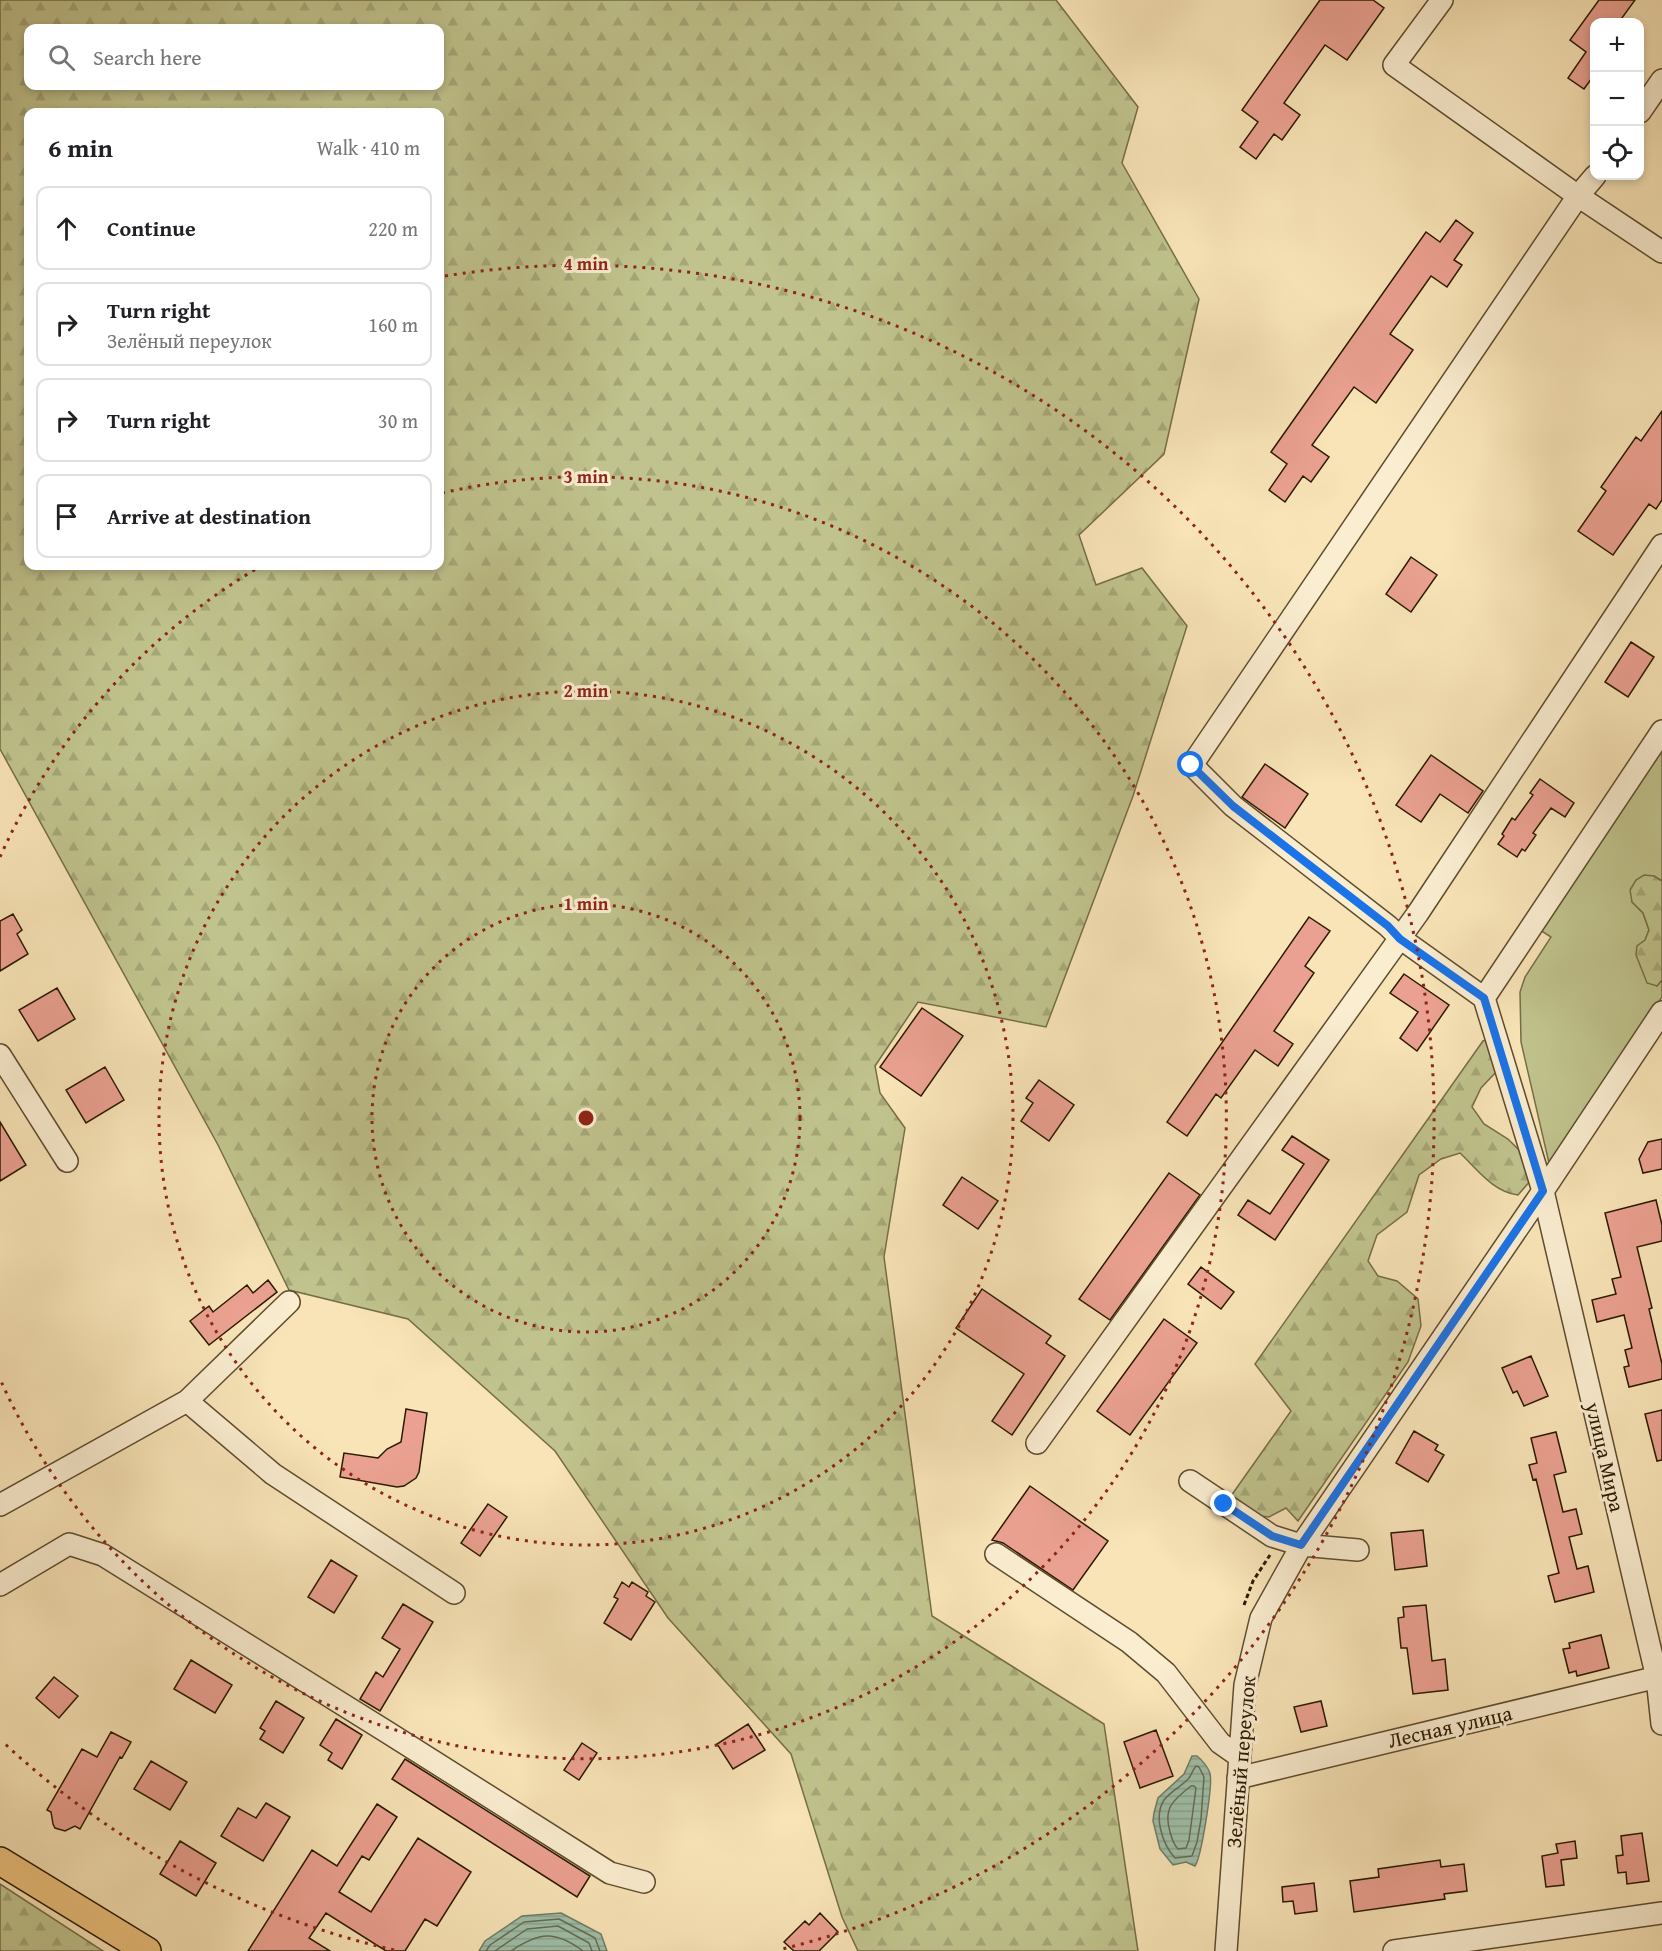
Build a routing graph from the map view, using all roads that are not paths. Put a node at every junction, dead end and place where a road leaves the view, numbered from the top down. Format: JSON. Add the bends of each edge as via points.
{"nodes":[{"id":1,"x":1442,"y":0,"type":"edge"},
{"id":2,"x":1662,"y":80,"type":"edge"},
{"id":3,"x":1644,"y":106,"type":"edge"},
{"id":4,"x":1592,"y":180,"type":"edge"},
{"id":5,"x":1578,"y":196,"type":"junction"},
{"id":6,"x":1662,"y":252,"type":"edge"},
{"id":7,"x":1662,"y":545,"type":"edge"},
{"id":8,"x":1662,"y":731,"type":"edge"},
{"id":9,"x":1400,"y":939,"type":"junction"},
{"id":10,"x":1484,"y":998,"type":"junction"},
{"id":11,"x":1662,"y":1012,"type":"edge"},
{"id":12,"x":1,"y":1059,"type":"edge"},
{"id":13,"x":67,"y":1161,"type":"dead end"},
{"id":14,"x":1543,"y":1191,"type":"junction"},
{"id":15,"x":289,"y":1302,"type":"dead end"},
{"id":16,"x":187,"y":1401,"type":"junction"},
{"id":17,"x":1037,"y":1443,"type":"dead end"},
{"id":18,"x":1190,"y":1481,"type":"dead end"},
{"id":19,"x":2,"y":1499,"type":"edge"},
{"id":20,"x":1301,"y":1545,"type":"junction"},
{"id":21,"x":1358,"y":1550,"type":"dead end"},
{"id":22,"x":996,"y":1554,"type":"dead end"},
{"id":23,"x":0,"y":1585,"type":"edge"},
{"id":24,"x":454,"y":1593,"type":"dead end"},
{"id":25,"x":1659,"y":1677,"type":"edge"},
{"id":26,"x":1662,"y":1724,"type":"edge"},
{"id":27,"x":1239,"y":1767,"type":"junction"},
{"id":28,"x":0,"y":1861,"type":"edge"},
{"id":29,"x":644,"y":1882,"type":"dead end"},
{"id":30,"x":1662,"y":1913,"type":"edge"},
{"id":31,"x":147,"y":1951,"type":"edge"},
{"id":32,"x":1226,"y":1951,"type":"edge"},
{"id":33,"x":1394,"y":1951,"type":"edge"}],
"edges":[{"from":1,"to":5,"type":"street","via":[[1394,65]]},
{"from":2,"to":3,"type":"street"},
{"from":4,"to":5,"type":"street"},
{"from":5,"to":6,"type":"street"},
{"from":5,"to":9,"type":"street","via":[[1191,765],[1233,806]]},
{"from":7,"to":9,"type":"street"},
{"from":8,"to":10,"type":"street"},
{"from":9,"to":10,"type":"street"},
{"from":9,"to":17,"type":"street"},
{"from":10,"to":14,"type":"street","name":"улица Мира"},
{"from":11,"to":14,"type":"street","name":"Зелёный переулок"},
{"from":12,"to":13,"type":"street"},
{"from":14,"to":20,"type":"street","name":"Зелёный переулок"},
{"from":14,"to":25,"type":"street","name":"улица Мира"},
{"from":15,"to":16,"type":"street"},
{"from":16,"to":19,"type":"street"},
{"from":16,"to":24,"type":"street","via":[[273,1474]]},
{"from":18,"to":20,"type":"street","via":[[1272,1536]]},
{"from":20,"to":21,"type":"street"},
{"from":20,"to":27,"type":"street","name":"Зелёный переулок","via":[[1261,1618],[1245,1685]]},
{"from":22,"to":27,"type":"street","via":[[1129,1642],[1166,1673]]},
{"from":23,"to":29,"type":"street","via":[[69,1544],[103,1555],[610,1873]]},
{"from":25,"to":26,"type":"street","name":"улица Мира"},
{"from":25,"to":27,"type":"street","name":"Лесная улица"},
{"from":27,"to":32,"type":"street","name":"Зелёный переулок"},
{"from":28,"to":31,"type":"main road"},
{"from":30,"to":33,"type":"street"}]}
